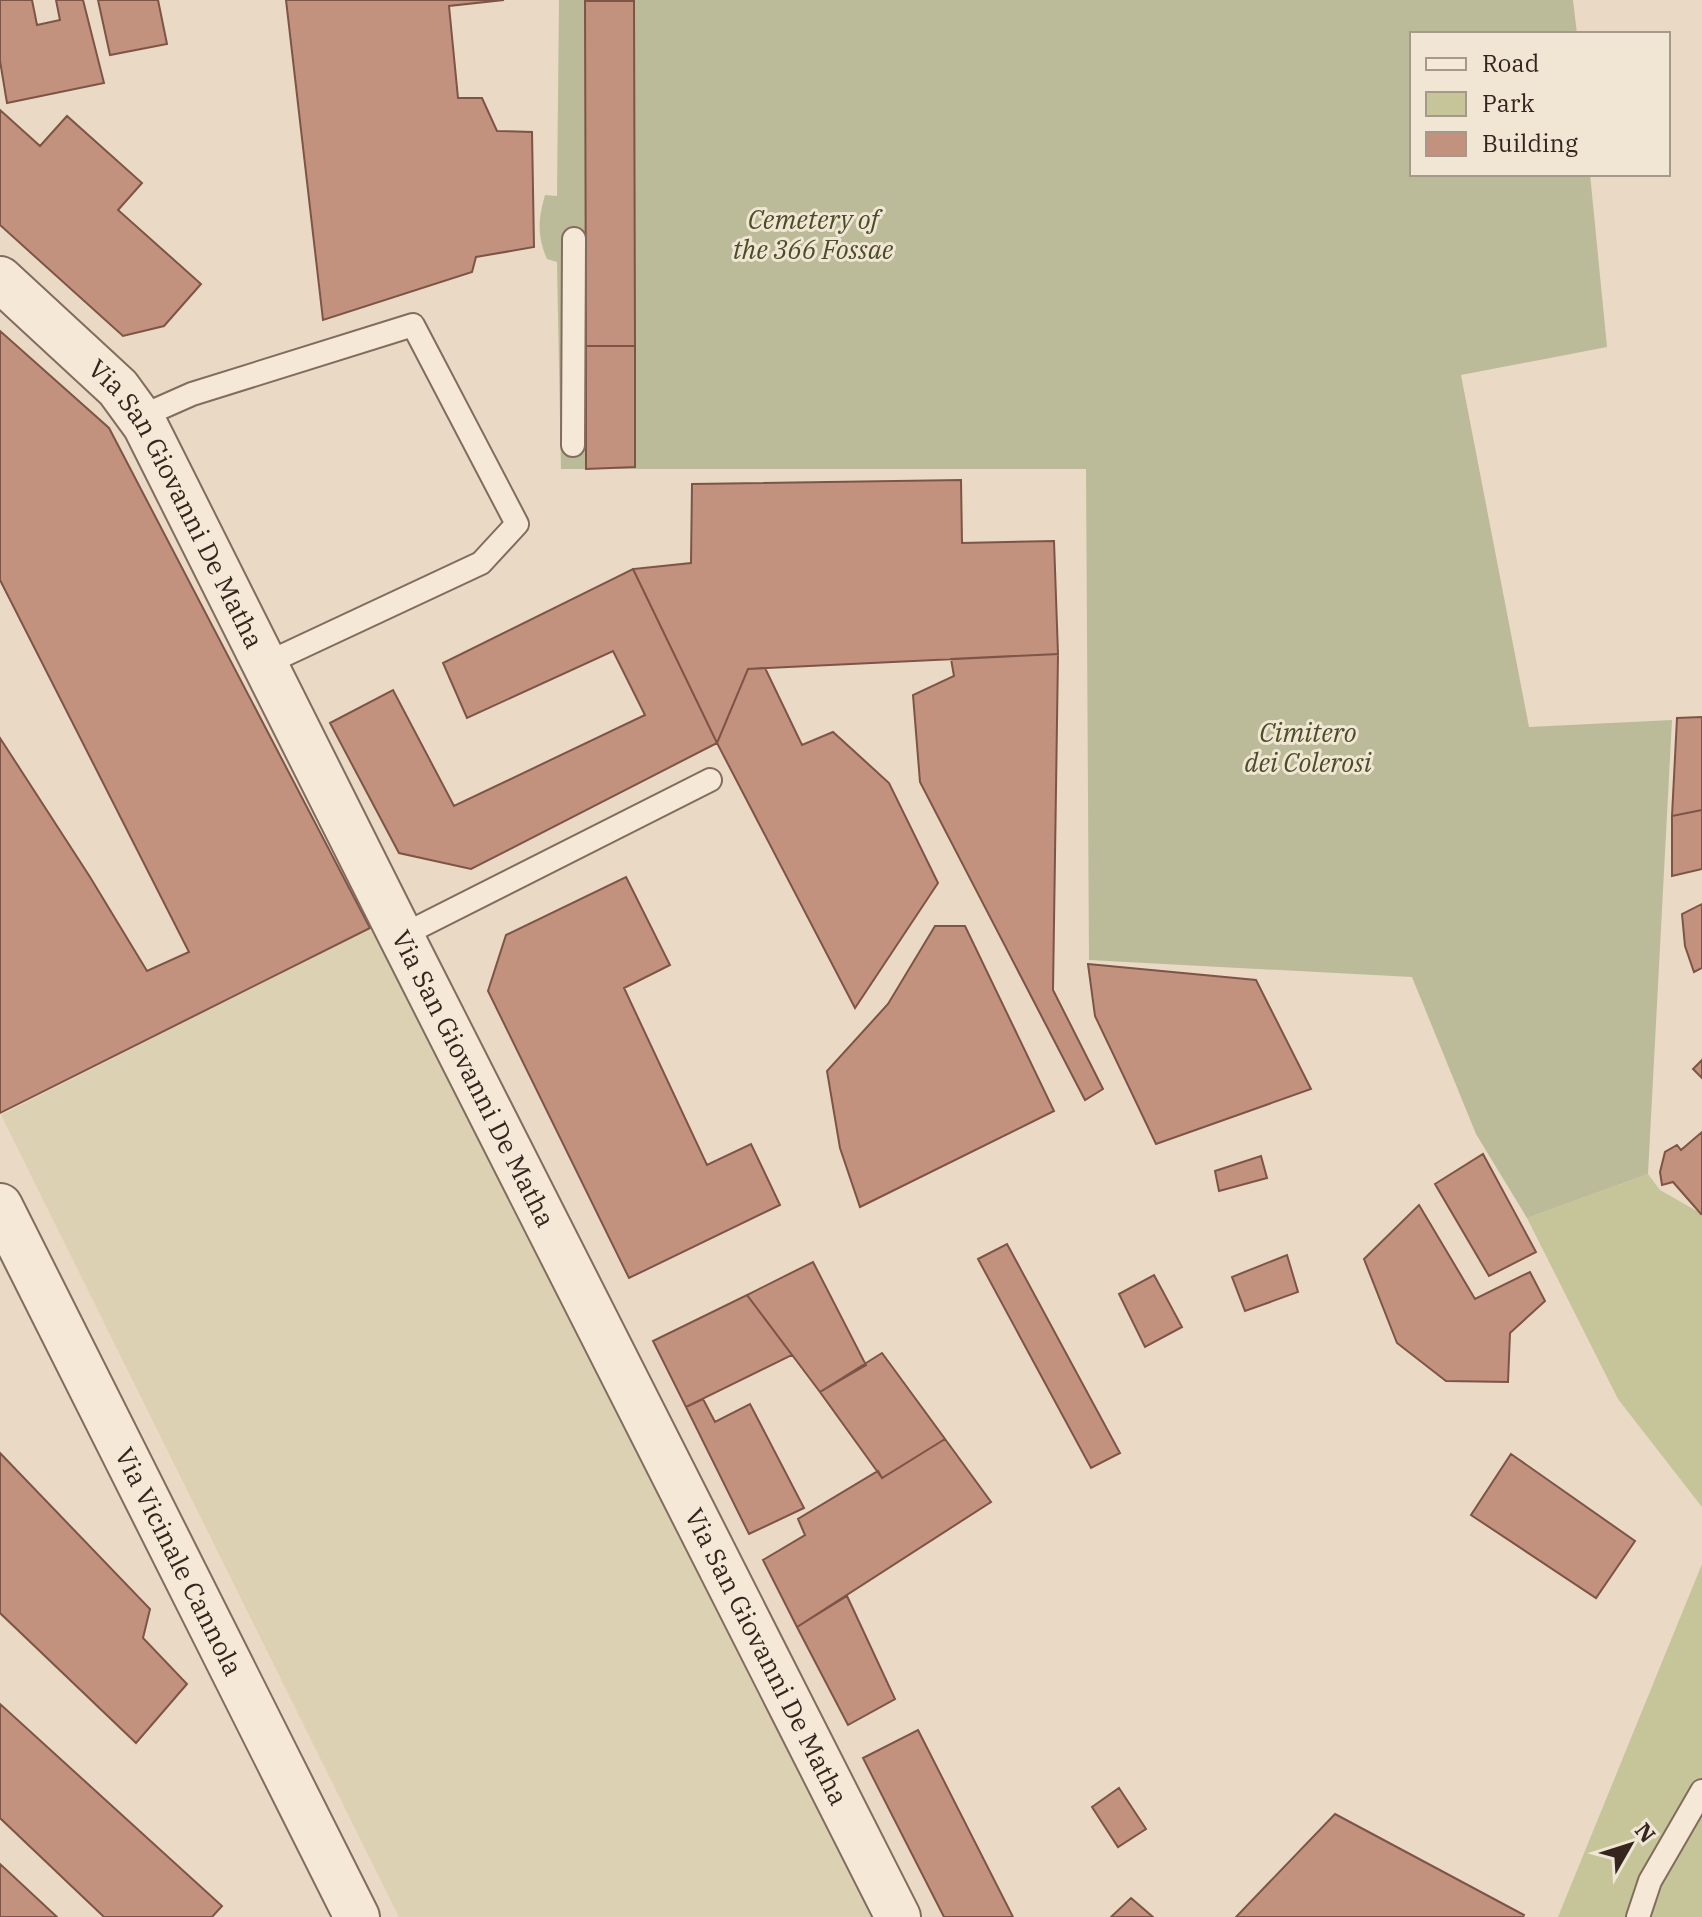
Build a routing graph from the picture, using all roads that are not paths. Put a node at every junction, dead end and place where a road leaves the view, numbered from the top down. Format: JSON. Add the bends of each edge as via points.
{"nodes":[{"id":1,"x":574,"y":239,"type":"dead end"},
{"id":2,"x":0,"y":279,"type":"edge"},
{"id":3,"x":140,"y":417,"type":"junction"},
{"id":4,"x":573,"y":445,"type":"dead end"},
{"id":5,"x":265,"y":664,"type":"junction"},
{"id":6,"x":710,"y":780,"type":"dead end"},
{"id":7,"x":401,"y":936,"type":"junction"},
{"id":8,"x":0,"y":1206,"type":"edge"},
{"id":9,"x":1702,"y":1791,"type":"edge"},
{"id":10,"x":357,"y":1917,"type":"edge"},
{"id":11,"x":898,"y":1917,"type":"edge"},
{"id":12,"x":1638,"y":1917,"type":"edge"}],
"edges":[{"from":1,"to":4,"type":"lane"},
{"from":2,"to":3,"type":"street","name":"Via San Giovanni De Matha","via":[[118,388]]},
{"from":3,"to":5,"type":"street","name":"Via San Giovanni De Matha"},
{"from":3,"to":5,"type":"lane","via":[[192,394],[413,325],[517,524],[481,563]]},
{"from":5,"to":7,"type":"street","name":"Via San Giovanni De Matha"},
{"from":6,"to":7,"type":"lane"},
{"from":7,"to":11,"type":"street","name":"Via San Giovanni De Matha"},
{"from":8,"to":10,"type":"street","name":"Via Vicinale Cannola"},
{"from":9,"to":12,"type":"lane","via":[[1650,1881]]}]}
